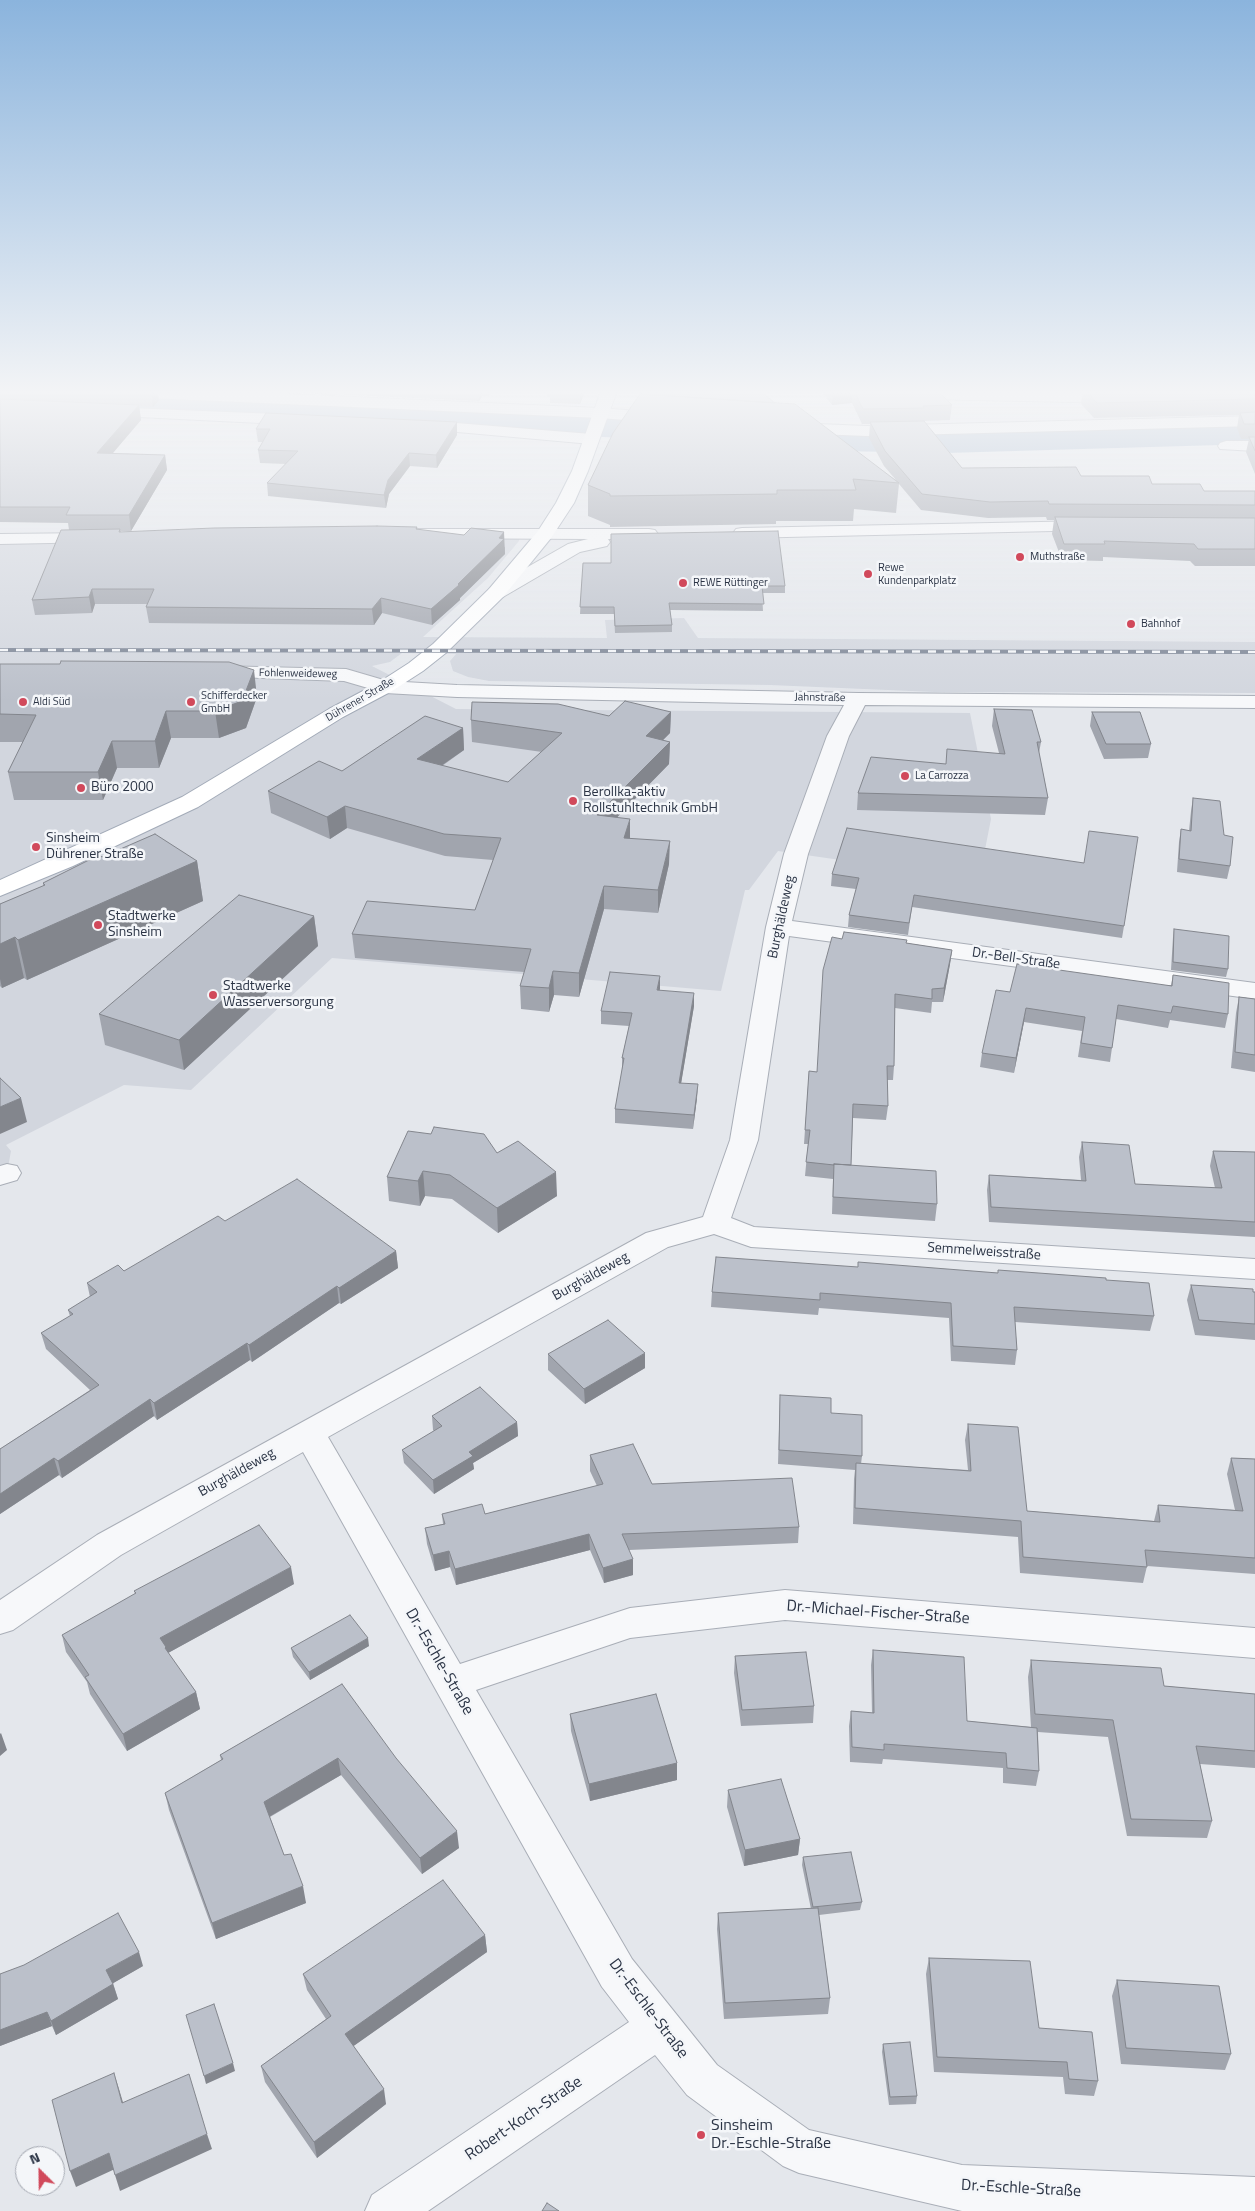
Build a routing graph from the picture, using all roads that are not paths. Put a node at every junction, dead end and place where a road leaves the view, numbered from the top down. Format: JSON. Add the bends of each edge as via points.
{"nodes":[{"id":1,"x":569,"y":494,"type":"edge"},
{"id":2,"x":1106,"y":526,"type":"edge"},
{"id":3,"x":722,"y":533,"type":"edge"},
{"id":4,"x":387,"y":534,"type":"edge"},
{"id":5,"x":544,"y":534,"type":"junction"},
{"id":6,"x":636,"y":534,"type":"junction"},
{"id":7,"x":665,"y":534,"type":"edge"},
{"id":8,"x":109,"y":538,"type":"edge"},
{"id":9,"x":0,"y":539,"type":"edge"},
{"id":10,"x":496,"y":593,"type":"junction"},
{"id":11,"x":200,"y":671,"type":"edge"},
{"id":12,"x":385,"y":687,"type":"junction"},
{"id":13,"x":859,"y":699,"type":"junction"},
{"id":14,"x":1255,"y":702,"type":"edge"},
{"id":15,"x":0,"y":889,"type":"edge"},
{"id":16,"x":778,"y":927,"type":"junction"},
{"id":17,"x":1255,"y":991,"type":"edge"},
{"id":18,"x":715,"y":1223,"type":"junction"},
{"id":19,"x":1255,"y":1269,"type":"edge"},
{"id":20,"x":308,"y":1432,"type":"junction"},
{"id":21,"x":0,"y":1619,"type":"edge"},
{"id":22,"x":1255,"y":1643,"type":"edge"},
{"id":23,"x":450,"y":1683,"type":"junction"},
{"id":24,"x":660,"y":2026,"type":"junction"},
{"id":25,"x":1255,"y":2200,"type":"edge"},
{"id":26,"x":388,"y":2211,"type":"edge"}],
"edges":[{"from":1,"to":5,"type":"main road","name":"Dührener Straße"},
{"from":2,"to":3,"type":"street"},
{"from":4,"to":5,"type":"street"},
{"from":5,"to":6,"type":"street"},
{"from":5,"to":10,"type":"main road","name":"Dührener Straße"},
{"from":6,"to":7,"type":"street"},
{"from":6,"to":10,"type":"street","via":[[574,548]]},
{"from":8,"to":9,"type":"street"},
{"from":10,"to":12,"type":"main road","name":"Dührener Straße","via":[[440,648]]},
{"from":11,"to":12,"type":"street","name":"Fohlenweideweg","via":[[346,675]]},
{"from":12,"to":13,"type":"street","name":"Jahnstraße"},
{"from":12,"to":15,"type":"main road","name":"Dührener Straße","via":[[190,802]]},
{"from":13,"to":14,"type":"street","name":"Jahnstraße"},
{"from":13,"to":16,"type":"street","name":"Burghäldeweg","via":[[838,736],[799,845]]},
{"from":16,"to":17,"type":"street","name":"Dr.-Bell-Straße"},
{"from":16,"to":18,"type":"street","name":"Burghäldeweg","via":[[744,1140]]},
{"from":18,"to":19,"type":"street","name":"Semmelweisstraße","via":[[751,1237]]},
{"from":18,"to":20,"type":"street","name":"Burghäldeweg","via":[[657,1240]]},
{"from":20,"to":21,"type":"street","name":"Burghäldeweg","via":[[109,1545]]},
{"from":20,"to":23,"type":"street","name":"Dr.-Eschle-Straße"},
{"from":22,"to":23,"type":"street","name":"Dr.-Michael-Fischer-Straße","via":[[785,1605],[630,1623]]},
{"from":23,"to":24,"type":"street","name":"Dr.-Eschle-Straße","via":[[617,1973]]},
{"from":24,"to":25,"type":"street","name":"Dr.-Eschle-Straße","via":[[702,2080],[799,2150],[962,2188]]},
{"from":24,"to":26,"type":"street","name":"Robert-Koch-Straße"}]}
